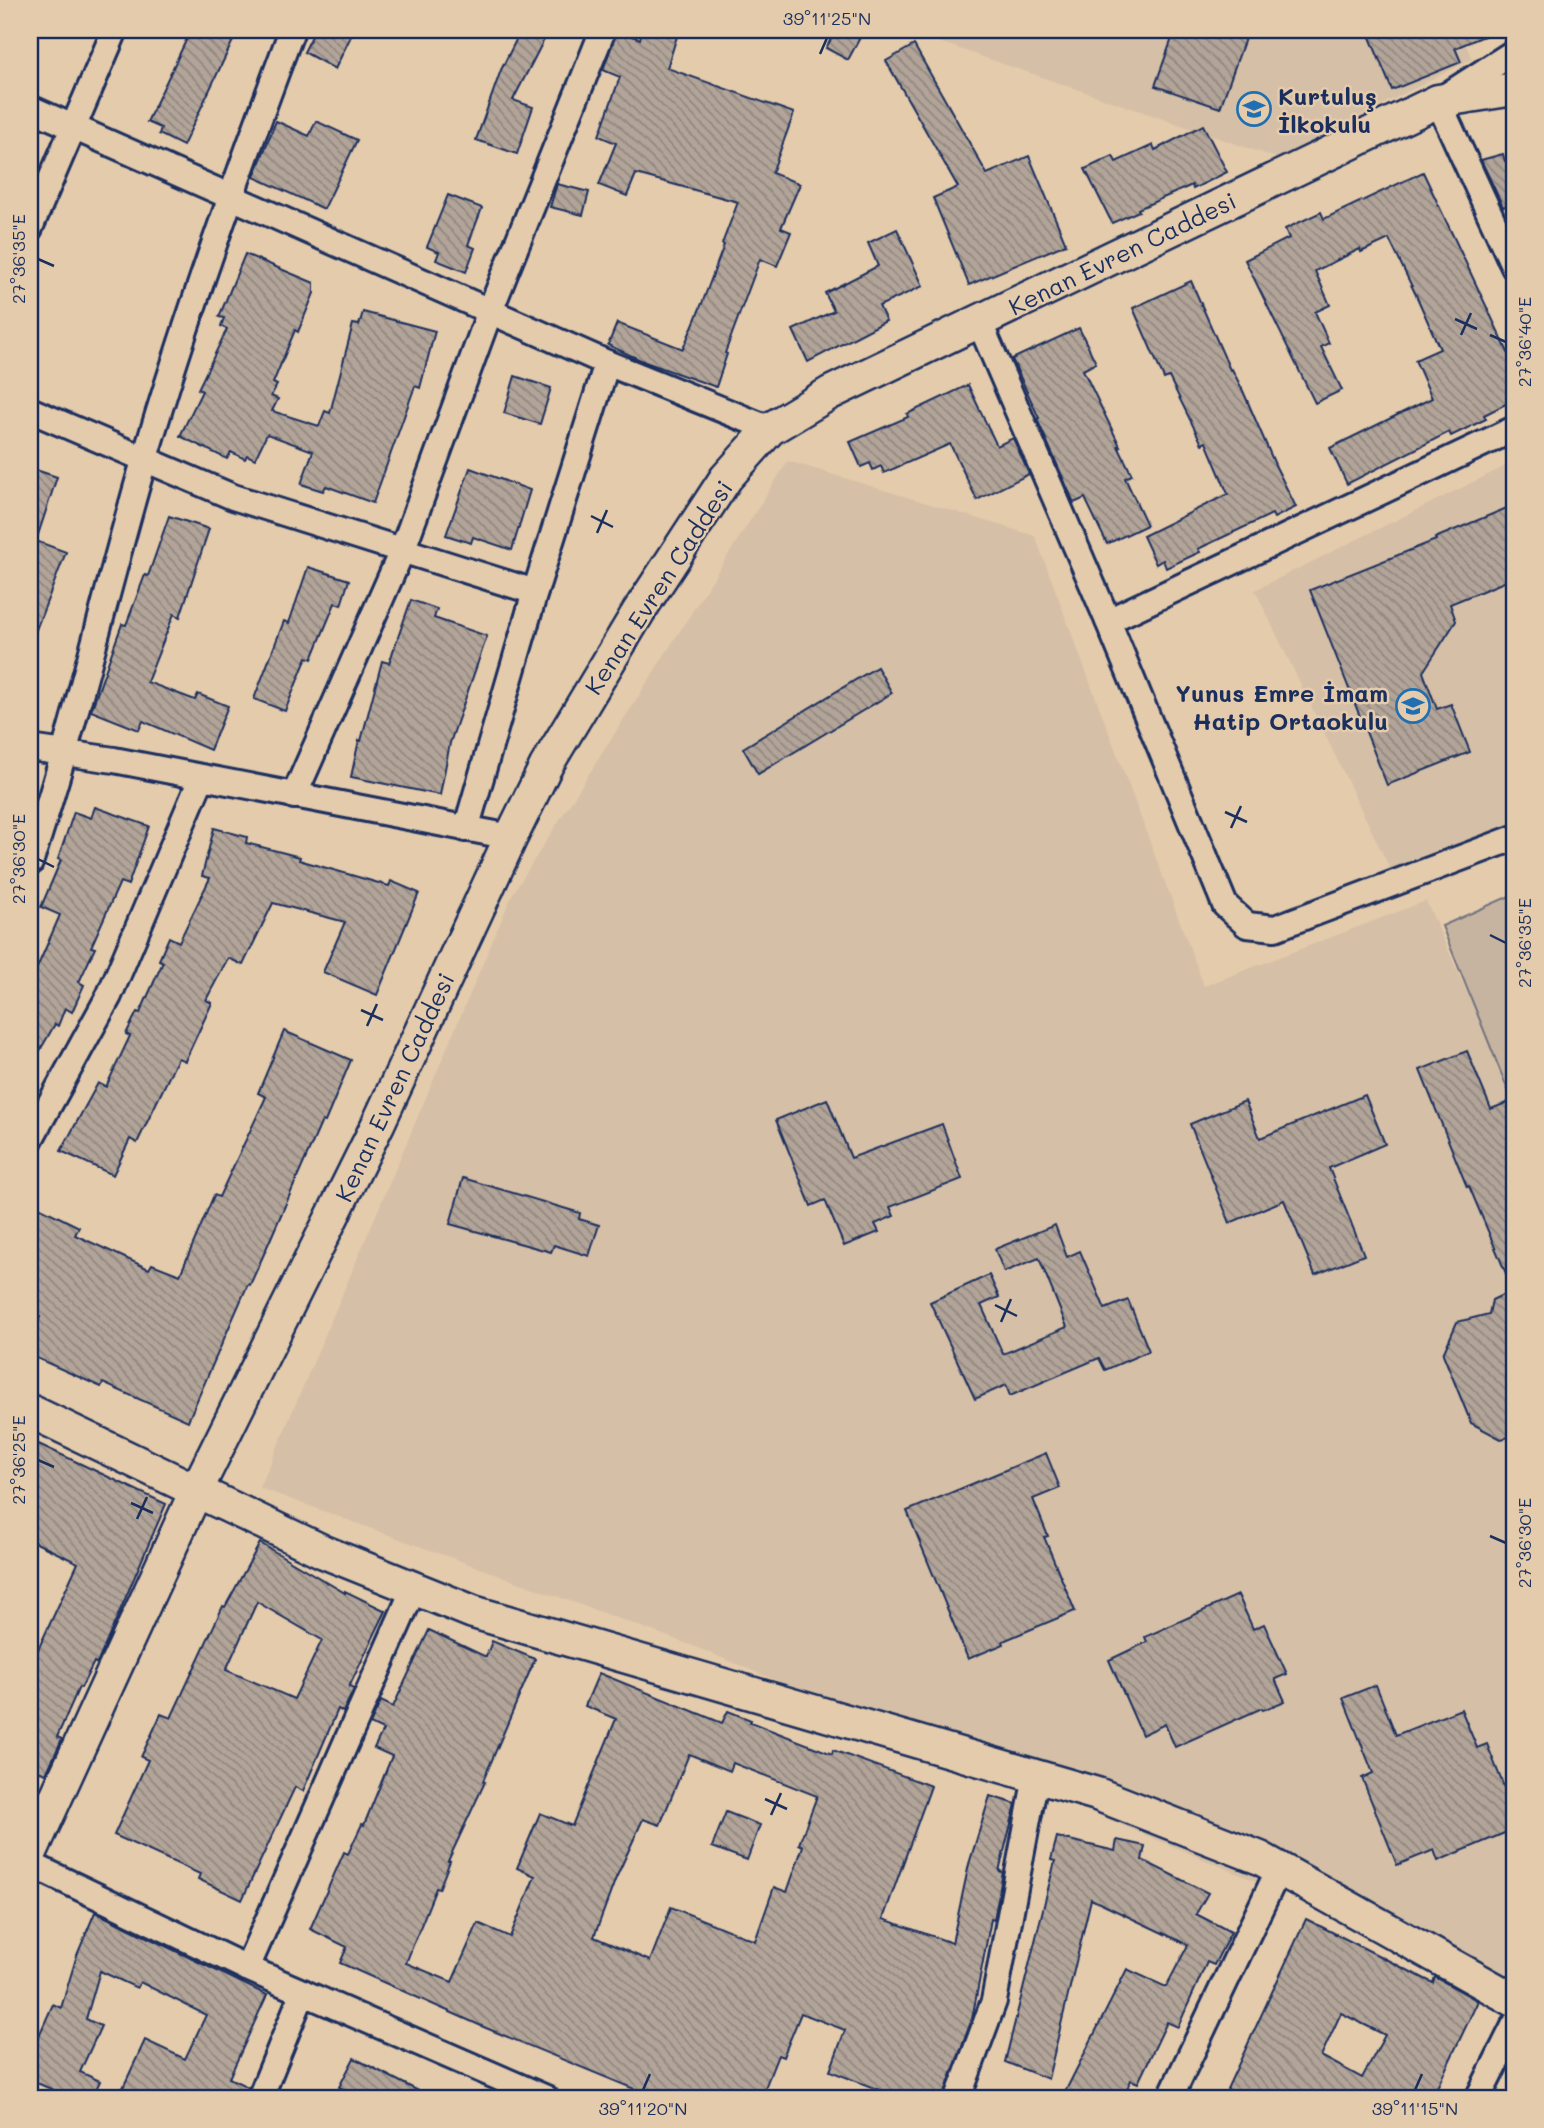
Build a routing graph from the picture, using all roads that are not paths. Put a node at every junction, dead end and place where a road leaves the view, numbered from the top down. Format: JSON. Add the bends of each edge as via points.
{"nodes":[{"id":1,"x":115,"y":30,"type":"edge"},
{"id":2,"x":292,"y":30,"type":"edge"},
{"id":3,"x":603,"y":30,"type":"edge"},
{"id":4,"x":1514,"y":52,"type":"edge"},
{"id":5,"x":1514,"y":89,"type":"edge"},
{"id":6,"x":1438,"y":102,"type":"junction"},
{"id":7,"x":30,"y":108,"type":"edge"},
{"id":8,"x":73,"y":127,"type":"junction"},
{"id":9,"x":230,"y":197,"type":"junction"},
{"id":10,"x":30,"y":228,"type":"edge"},
{"id":11,"x":1514,"y":267,"type":"edge"},
{"id":12,"x":490,"y":312,"type":"junction"},
{"id":13,"x":979,"y":321,"type":"junction"},
{"id":14,"x":607,"y":363,"type":"junction"},
{"id":15,"x":30,"y":410,"type":"edge"},
{"id":16,"x":770,"y":429,"type":"junction"},
{"id":17,"x":1514,"y":429,"type":"edge"},
{"id":18,"x":145,"y":460,"type":"junction"},
{"id":19,"x":402,"y":551,"type":"junction"},
{"id":20,"x":535,"y":592,"type":"junction"},
{"id":21,"x":1108,"y":621,"type":"junction"},
{"id":22,"x":30,"y":748,"type":"edge"},
{"id":23,"x":65,"y":753,"type":"junction"},
{"id":24,"x":201,"y":779,"type":"junction"},
{"id":25,"x":294,"y":796,"type":"junction"},
{"id":26,"x":466,"y":829,"type":"junction"},
{"id":27,"x":511,"y":838,"type":"junction"},
{"id":28,"x":1514,"y":838,"type":"edge"},
{"id":29,"x":30,"y":863,"type":"edge"},
{"id":30,"x":30,"y":1140,"type":"edge"},
{"id":31,"x":30,"y":1410,"type":"edge"},
{"id":32,"x":197,"y":1489,"type":"junction"},
{"id":33,"x":414,"y":1588,"type":"junction"},
{"id":34,"x":1036,"y":1776,"type":"junction"},
{"id":35,"x":30,"y":1854,"type":"edge"},
{"id":36,"x":30,"y":1864,"type":"edge"},
{"id":37,"x":1279,"y":1869,"type":"junction"},
{"id":38,"x":247,"y":1968,"type":"junction"},
{"id":39,"x":303,"y":1992,"type":"junction"},
{"id":40,"x":1514,"y":2000,"type":"edge"},
{"id":41,"x":1514,"y":2025,"type":"edge"},
{"id":42,"x":260,"y":2098,"type":"edge"},
{"id":43,"x":546,"y":2098,"type":"edge"},
{"id":44,"x":958,"y":2098,"type":"edge"},
{"id":45,"x":1170,"y":2098,"type":"edge"},
{"id":46,"x":1478,"y":2098,"type":"edge"}],
"edges":[{"from":1,"to":8,"type":"street"},
{"from":2,"to":9,"type":"street"},
{"from":3,"to":12,"type":"street"},
{"from":4,"to":6,"type":"street"},
{"from":5,"to":6,"type":"street","name":"Kenan Evren Caddesi"},
{"from":6,"to":11,"type":"street"},
{"from":6,"to":13,"type":"street","name":"Kenan Evren Caddesi"},
{"from":7,"to":8,"type":"street"},
{"from":8,"to":9,"type":"street"},
{"from":8,"to":10,"type":"street"},
{"from":9,"to":12,"type":"street"},
{"from":9,"to":18,"type":"street"},
{"from":12,"to":14,"type":"street"},
{"from":12,"to":19,"type":"street"},
{"from":13,"to":16,"type":"street","name":"Kenan Evren Caddesi","via":[[830,393]]},
{"from":13,"to":21,"type":"street"},
{"from":14,"to":16,"type":"street"},
{"from":14,"to":20,"type":"street"},
{"from":15,"to":18,"type":"street"},
{"from":16,"to":27,"type":"street","name":"Kenan Evren Caddesi","via":[[726,478],[639,611],[546,766]]},
{"from":17,"to":21,"type":"street"},
{"from":18,"to":19,"type":"street","via":[[233,497]]},
{"from":18,"to":23,"type":"street"},
{"from":19,"to":20,"type":"street"},
{"from":19,"to":25,"type":"street"},
{"from":20,"to":26,"type":"street"},
{"from":21,"to":28,"type":"street","via":[[1225,905],[1247,925],[1275,928]]},
{"from":22,"to":23,"type":"street"},
{"from":23,"to":24,"type":"street"},
{"from":23,"to":29,"type":"street"},
{"from":24,"to":25,"type":"street"},
{"from":24,"to":30,"type":"street","via":[[109,996]]},
{"from":25,"to":26,"type":"street"},
{"from":26,"to":27,"type":"street"},
{"from":27,"to":32,"type":"street","name":"Kenan Evren Caddesi","via":[[379,1124]]},
{"from":31,"to":32,"type":"street"},
{"from":32,"to":33,"type":"street","via":[[324,1552]]},
{"from":32,"to":35,"type":"street","name":"Kenan Evren Caddesi"},
{"from":33,"to":34,"type":"street","via":[[473,1612]]},
{"from":33,"to":38,"type":"street"},
{"from":34,"to":37,"type":"street","via":[[1097,1794]]},
{"from":34,"to":44,"type":"street","via":[[994,2001]]},
{"from":36,"to":38,"type":"street"},
{"from":37,"to":40,"type":"street"},
{"from":37,"to":45,"type":"street"},
{"from":38,"to":39,"type":"street"},
{"from":39,"to":42,"type":"street"},
{"from":39,"to":43,"type":"street"},
{"from":41,"to":46,"type":"street"}]}
